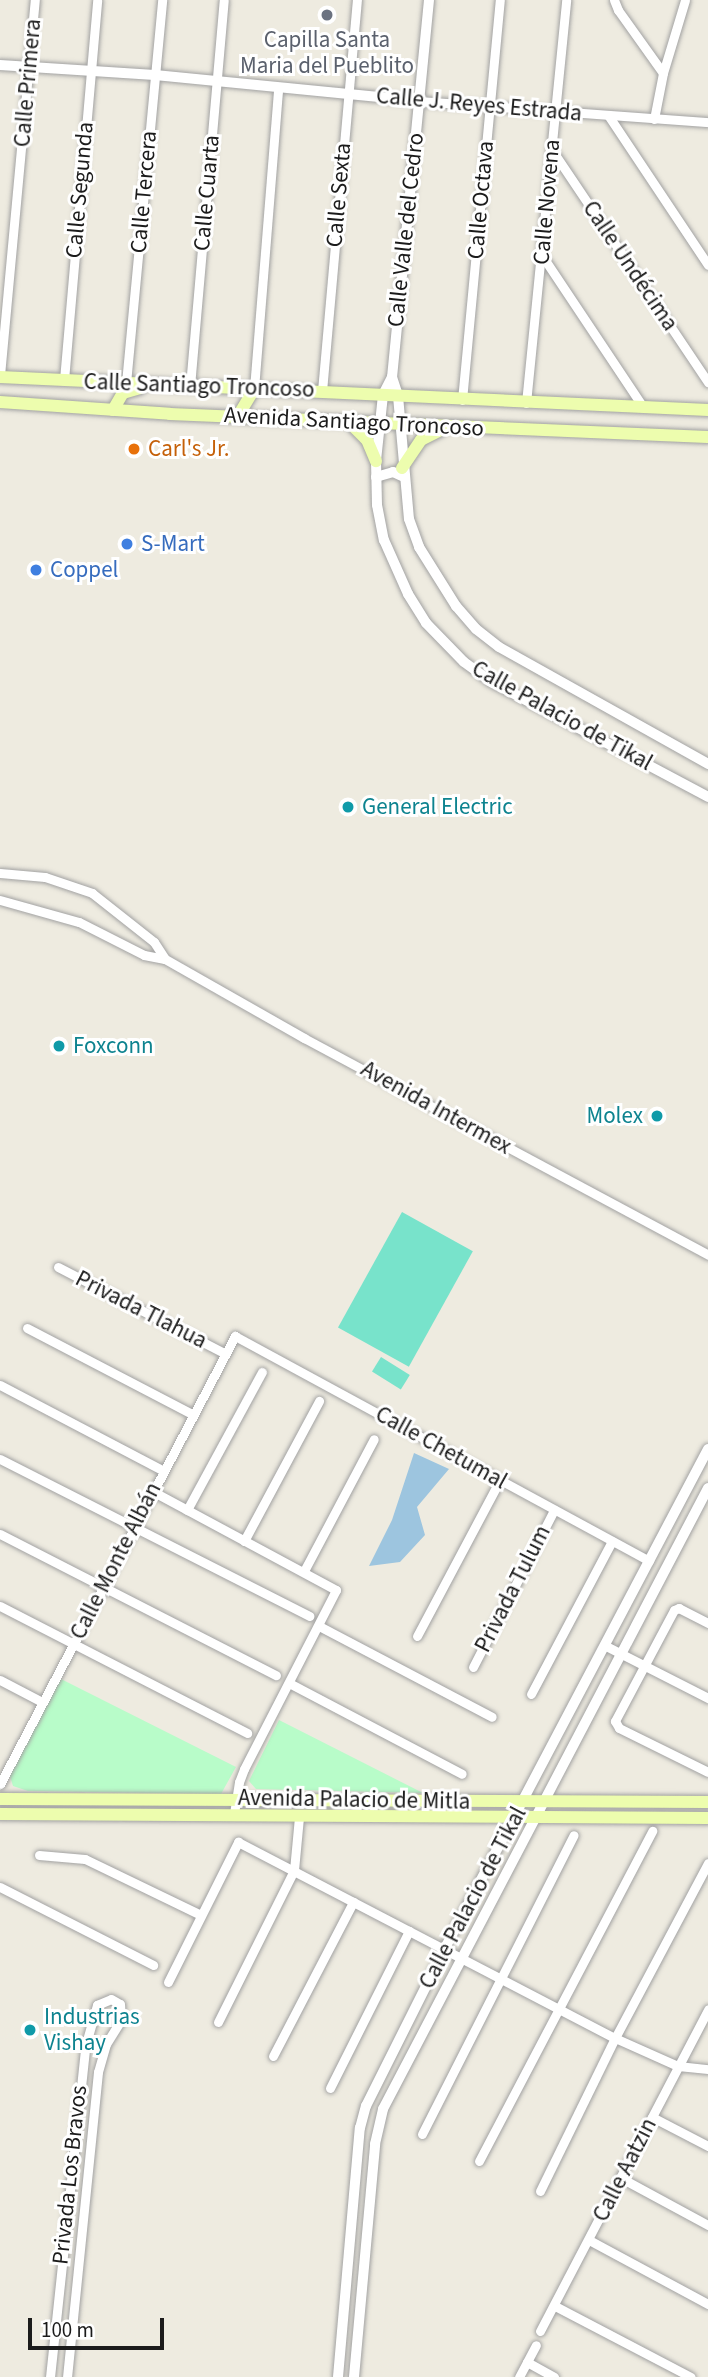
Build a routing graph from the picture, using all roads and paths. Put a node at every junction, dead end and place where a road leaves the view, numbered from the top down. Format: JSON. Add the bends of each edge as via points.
{"nodes":[{"id":1,"x":36,"y":0,"type":"edge"},
{"id":2,"x":97,"y":0,"type":"edge"},
{"id":3,"x":162,"y":0,"type":"edge"},
{"id":4,"x":224,"y":0,"type":"edge"},
{"id":5,"x":358,"y":0,"type":"edge"},
{"id":6,"x":429,"y":0,"type":"edge"},
{"id":7,"x":500,"y":0,"type":"edge"},
{"id":8,"x":566,"y":0,"type":"edge"},
{"id":9,"x":614,"y":0,"type":"edge"},
{"id":10,"x":685,"y":0,"type":"edge"},
{"id":11,"x":0,"y":65,"type":"edge"},
{"id":12,"x":30,"y":66,"type":"junction"},
{"id":13,"x":91,"y":69,"type":"junction"},
{"id":14,"x":663,"y":73,"type":"junction"},
{"id":15,"x":155,"y":75,"type":"junction"},
{"id":16,"x":216,"y":81,"type":"junction"},
{"id":17,"x":278,"y":88,"type":"junction"},
{"id":18,"x":347,"y":94,"type":"junction"},
{"id":19,"x":420,"y":102,"type":"junction"},
{"id":20,"x":489,"y":106,"type":"junction"},
{"id":21,"x":555,"y":111,"type":"junction"},
{"id":22,"x":608,"y":115,"type":"junction"},
{"id":23,"x":654,"y":119,"type":"junction"},
{"id":24,"x":707,"y":124,"type":"edge"},
{"id":25,"x":552,"y":150,"type":"junction"},
{"id":26,"x":543,"y":257,"type":"junction"},
{"id":27,"x":708,"y":265,"type":"edge"},
{"id":28,"x":0,"y":376,"type":"edge"},
{"id":29,"x":392,"y":377,"type":"junction"},
{"id":30,"x":64,"y":380,"type":"junction"},
{"id":31,"x":708,"y":382,"type":"edge"},
{"id":32,"x":126,"y":383,"type":"junction"},
{"id":33,"x":164,"y":385,"type":"junction"},
{"id":34,"x":190,"y":386,"type":"junction"},
{"id":35,"x":254,"y":388,"type":"junction"},
{"id":36,"x":322,"y":391,"type":"junction"},
{"id":37,"x":383,"y":395,"type":"junction"},
{"id":38,"x":398,"y":396,"type":"junction"},
{"id":39,"x":462,"y":400,"type":"junction"},
{"id":40,"x":0,"y":402,"type":"edge"},
{"id":41,"x":526,"y":403,"type":"junction"},
{"id":42,"x":31,"y":404,"type":"junction"},
{"id":43,"x":643,"y":407,"type":"junction"},
{"id":44,"x":113,"y":410,"type":"junction"},
{"id":45,"x":708,"y":410,"type":"edge"},
{"id":46,"x":0,"y":414,"type":"edge"},
{"id":47,"x":238,"y":416,"type":"junction"},
{"id":48,"x":348,"y":422,"type":"junction"},
{"id":49,"x":381,"y":424,"type":"junction"},
{"id":50,"x":398,"y":425,"type":"junction"},
{"id":51,"x":452,"y":427,"type":"junction"},
{"id":52,"x":708,"y":437,"type":"edge"},
{"id":53,"x":376,"y":461,"type":"junction"},
{"id":54,"x":402,"y":472,"type":"junction"},
{"id":55,"x":376,"y":477,"type":"junction"},
{"id":56,"x":708,"y":764,"type":"edge"},
{"id":57,"x":708,"y":797,"type":"edge"},
{"id":58,"x":0,"y":873,"type":"edge"},
{"id":59,"x":0,"y":900,"type":"edge"},
{"id":60,"x":165,"y":959,"type":"junction"},
{"id":61,"x":708,"y":1255,"type":"edge"},
{"id":62,"x":58,"y":1267,"type":"dead end"},
{"id":63,"x":27,"y":1328,"type":"dead end"},
{"id":64,"x":233,"y":1338,"type":"joint"},
{"id":65,"x":224,"y":1353,"type":"junction"},
{"id":66,"x":262,"y":1372,"type":"dead end"},
{"id":67,"x":0,"y":1385,"type":"edge"},
{"id":68,"x":319,"y":1401,"type":"dead end"},
{"id":69,"x":192,"y":1414,"type":"junction"},
{"id":70,"x":374,"y":1439,"type":"dead end"},
{"id":71,"x":708,"y":1449,"type":"edge"},
{"id":72,"x":0,"y":1459,"type":"edge"},
{"id":73,"x":162,"y":1471,"type":"junction"},
{"id":74,"x":500,"y":1480,"type":"junction"},
{"id":75,"x":708,"y":1488,"type":"edge"},
{"id":76,"x":152,"y":1491,"type":"junction"},
{"id":77,"x":187,"y":1510,"type":"junction"},
{"id":78,"x":554,"y":1510,"type":"junction"},
{"id":79,"x":133,"y":1528,"type":"junction"},
{"id":80,"x":0,"y":1534,"type":"edge"},
{"id":81,"x":244,"y":1541,"type":"junction"},
{"id":82,"x":612,"y":1541,"type":"junction"},
{"id":83,"x":649,"y":1561,"type":"junction"},
{"id":84,"x":304,"y":1571,"type":"junction"},
{"id":85,"x":103,"y":1587,"type":"junction"},
{"id":86,"x":0,"y":1606,"type":"edge"},
{"id":87,"x":309,"y":1616,"type":"dead end"},
{"id":88,"x":708,"y":1623,"type":"edge"},
{"id":89,"x":319,"y":1626,"type":"junction"},
{"id":90,"x":417,"y":1636,"type":"dead end"},
{"id":91,"x":72,"y":1645,"type":"junction"},
{"id":92,"x":604,"y":1645,"type":"junction"},
{"id":93,"x":619,"y":1653,"type":"junction"},
{"id":94,"x":642,"y":1665,"type":"junction"},
{"id":95,"x":473,"y":1667,"type":"dead end"},
{"id":96,"x":275,"y":1675,"type":"dead end"},
{"id":97,"x":0,"y":1680,"type":"edge"},
{"id":98,"x":289,"y":1683,"type":"junction"},
{"id":99,"x":531,"y":1694,"type":"dead end"},
{"id":100,"x":708,"y":1698,"type":"edge"},
{"id":101,"x":42,"y":1702,"type":"junction"},
{"id":102,"x":492,"y":1717,"type":"dead end"},
{"id":103,"x":247,"y":1733,"type":"dead end"},
{"id":104,"x":708,"y":1772,"type":"edge"},
{"id":105,"x":462,"y":1773,"type":"dead end"},
{"id":106,"x":0,"y":1784,"type":"edge"},
{"id":107,"x":0,"y":1799,"type":"edge"},
{"id":108,"x":236,"y":1799,"type":"junction"},
{"id":109,"x":525,"y":1800,"type":"junction"},
{"id":110,"x":544,"y":1801,"type":"junction"},
{"id":111,"x":708,"y":1802,"type":"edge"},
{"id":112,"x":0,"y":1814,"type":"edge"},
{"id":113,"x":234,"y":1815,"type":"junction"},
{"id":114,"x":299,"y":1817,"type":"junction"},
{"id":115,"x":708,"y":1818,"type":"edge"},
{"id":116,"x":514,"y":1819,"type":"junction"},
{"id":117,"x":534,"y":1819,"type":"junction"},
{"id":118,"x":652,"y":1831,"type":"dead end"},
{"id":119,"x":574,"y":1835,"type":"dead end"},
{"id":120,"x":39,"y":1855,"type":"dead end"},
{"id":121,"x":708,"y":1863,"type":"edge"},
{"id":122,"x":294,"y":1870,"type":"junction"},
{"id":123,"x":0,"y":1887,"type":"edge"},
{"id":124,"x":353,"y":1902,"type":"junction"},
{"id":125,"x":201,"y":1915,"type":"junction"},
{"id":126,"x":409,"y":1931,"type":"junction"},
{"id":127,"x":445,"y":1948,"type":"junction"},
{"id":128,"x":462,"y":1959,"type":"junction"},
{"id":129,"x":153,"y":1965,"type":"dead end"},
{"id":130,"x":500,"y":1979,"type":"junction"},
{"id":131,"x":168,"y":1982,"type":"dead end"},
{"id":132,"x":560,"y":2009,"type":"junction"},
{"id":133,"x":708,"y":2009,"type":"edge"},
{"id":134,"x":218,"y":2022,"type":"dead end"},
{"id":135,"x":615,"y":2038,"type":"junction"},
{"id":136,"x":274,"y":2056,"type":"dead end"},
{"id":137,"x":678,"y":2066,"type":"junction"},
{"id":138,"x":708,"y":2069,"type":"edge"},
{"id":139,"x":330,"y":2088,"type":"dead end"},
{"id":140,"x":652,"y":2116,"type":"junction"},
{"id":141,"x":362,"y":2118,"type":"junction"},
{"id":142,"x":379,"y":2125,"type":"junction"},
{"id":143,"x":422,"y":2134,"type":"dead end"},
{"id":144,"x":708,"y":2146,"type":"edge"},
{"id":145,"x":479,"y":2161,"type":"dead end"},
{"id":146,"x":621,"y":2178,"type":"junction"},
{"id":147,"x":540,"y":2191,"type":"dead end"},
{"id":148,"x":708,"y":2225,"type":"edge"},
{"id":149,"x":589,"y":2240,"type":"junction"},
{"id":150,"x":708,"y":2304,"type":"edge"},
{"id":151,"x":555,"y":2306,"type":"junction"},
{"id":152,"x":540,"y":2330,"type":"dead end"},
{"id":153,"x":536,"y":2345,"type":"dead end"},
{"id":154,"x":527,"y":2362,"type":"junction"},
{"id":155,"x":50,"y":2377,"type":"edge"},
{"id":156,"x":67,"y":2377,"type":"edge"},
{"id":157,"x":338,"y":2377,"type":"edge"},
{"id":158,"x":354,"y":2377,"type":"edge"},
{"id":159,"x":519,"y":2377,"type":"edge"},
{"id":160,"x":554,"y":2377,"type":"edge"},
{"id":161,"x":691,"y":2377,"type":"edge"}],
"edges":[{"from":1,"to":12,"type":"street","name":"Calle Primera"},
{"from":2,"to":13,"type":"street","name":"Calle Segunda"},
{"from":3,"to":15,"type":"street","name":"Calle Tercera"},
{"from":4,"to":16,"type":"street","name":"Calle Cuarta"},
{"from":5,"to":18,"type":"street","name":"Calle Sexta"},
{"from":6,"to":19,"type":"street","name":"Calle Valle del Cedro"},
{"from":7,"to":20,"type":"street","name":"Calle Octava"},
{"from":8,"to":21,"type":"street","name":"Calle Novena"},
{"from":9,"to":14,"type":"street"},
{"from":10,"to":14,"type":"street"},
{"from":11,"to":12,"type":"street","name":"Calle J. Reyes Estrada"},
{"from":12,"to":13,"type":"street","name":"Calle J. Reyes Estrada"},
{"from":12,"to":28,"type":"street","name":"Calle Primera"},
{"from":13,"to":15,"type":"street","name":"Calle J. Reyes Estrada"},
{"from":13,"to":30,"type":"street","name":"Calle Segunda"},
{"from":14,"to":23,"type":"street"},
{"from":15,"to":16,"type":"street","name":"Calle J. Reyes Estrada"},
{"from":15,"to":32,"type":"street","name":"Calle Tercera"},
{"from":16,"to":17,"type":"street","name":"Calle J. Reyes Estrada"},
{"from":16,"to":34,"type":"street","name":"Calle Cuarta"},
{"from":17,"to":18,"type":"street","name":"Calle J. Reyes Estrada"},
{"from":17,"to":35,"type":"street"},
{"from":18,"to":19,"type":"street","name":"Calle J. Reyes Estrada"},
{"from":18,"to":36,"type":"street","name":"Calle Sexta"},
{"from":19,"to":20,"type":"street","name":"Calle J. Reyes Estrada"},
{"from":19,"to":29,"type":"street","name":"Calle Valle del Cedro"},
{"from":20,"to":21,"type":"street","name":"Calle J. Reyes Estrada"},
{"from":20,"to":39,"type":"street","name":"Calle Octava"},
{"from":21,"to":22,"type":"street","name":"Calle J. Reyes Estrada"},
{"from":21,"to":25,"type":"street","name":"Calle Novena"},
{"from":22,"to":23,"type":"street","name":"Calle J. Reyes Estrada"},
{"from":22,"to":27,"type":"street"},
{"from":23,"to":24,"type":"street","name":"Calle J. Reyes Estrada"},
{"from":25,"to":26,"type":"street","name":"Calle Novena"},
{"from":25,"to":31,"type":"street","name":"Calle Undécima"},
{"from":26,"to":41,"type":"street","name":"Calle Novena"},
{"from":26,"to":43,"type":"street"},
{"from":28,"to":30,"type":"main road","name":"Calle Santiago Troncoso"},
{"from":29,"to":37,"type":"street","name":"Calle Valle del Cedro"},
{"from":29,"to":38,"type":"street","name":"Calle Valle del Cedro"},
{"from":30,"to":32,"type":"main road","name":"Calle Santiago Troncoso"},
{"from":32,"to":33,"type":"main road","name":"Calle Santiago Troncoso"},
{"from":33,"to":34,"type":"main road","name":"Calle Santiago Troncoso"},
{"from":33,"to":44,"type":"main road","via":[[123,393]]},
{"from":34,"to":35,"type":"main road","name":"Calle Santiago Troncoso"},
{"from":35,"to":36,"type":"main road","name":"Calle Santiago Troncoso"},
{"from":35,"to":47,"type":"main road"},
{"from":36,"to":37,"type":"main road","name":"Calle Santiago Troncoso"},
{"from":37,"to":38,"type":"main road","name":"Calle Santiago Troncoso"},
{"from":37,"to":49,"type":"street","name":"Calle Valle del Cedro"},
{"from":38,"to":39,"type":"main road","name":"Avenida Santiago Troncoso"},
{"from":38,"to":50,"type":"street","name":"Calle Valle del Cedro"},
{"from":39,"to":41,"type":"main road","name":"Avenida Santiago Troncoso"},
{"from":40,"to":42,"type":"main road","name":"Avenida Santiago Troncoso"},
{"from":41,"to":43,"type":"main road","name":"Avenida Santiago Troncoso"},
{"from":42,"to":44,"type":"main road","name":"Avenida Santiago Troncoso"},
{"from":42,"to":46,"type":"main road"},
{"from":43,"to":45,"type":"main road","name":"Avenida Santiago Troncoso"},
{"from":44,"to":47,"type":"main road","name":"Avenida Santiago Troncoso"},
{"from":47,"to":48,"type":"main road","name":"Avenida Santiago Troncoso"},
{"from":48,"to":49,"type":"main road","name":"Avenida Santiago Troncoso"},
{"from":48,"to":53,"type":"main road","via":[[367,440]]},
{"from":49,"to":50,"type":"main road","name":"Avenida Santiago Troncoso"},
{"from":49,"to":53,"type":"street","name":"Calle Palacio de Tikal"},
{"from":50,"to":51,"type":"main road","name":"Avenida Santiago Troncoso"},
{"from":50,"to":54,"type":"street","name":"Calle Palacio de Tikal"},
{"from":51,"to":52,"type":"main road","name":"Avenida Santiago Troncoso"},
{"from":51,"to":54,"type":"main road","via":[[421,440]]},
{"from":53,"to":55,"type":"street","name":"Calle Palacio de Tikal"},
{"from":54,"to":55,"type":"street"},
{"from":54,"to":56,"type":"street","name":"Calle Palacio de Tikal","via":[[409,519],[419,547],[476,629],[537,670]]},
{"from":55,"to":57,"type":"street","name":"Calle Palacio de Tikal","via":[[382,528],[394,564],[408,594],[444,643],[490,681]]},
{"from":58,"to":60,"type":"street","name":"Avenida Intermex","via":[[46,877],[92,893],[154,942]]},
{"from":59,"to":60,"type":"street","name":"Avenida Intermex","via":[[79,922],[144,955]]},
{"from":60,"to":61,"type":"street","name":"Avenida Intermex"},
{"from":62,"to":65,"type":"street","name":"Privada Tlahua"},
{"from":63,"to":69,"type":"street"},
{"from":64,"to":65,"type":"street","name":"Calle Monte Albán"},
{"from":64,"to":74,"type":"street","name":"Calle Chetumal","via":[[240,1337]]},
{"from":65,"to":69,"type":"street","name":"Calle Monte Albán"},
{"from":66,"to":77,"type":"street"},
{"from":67,"to":73,"type":"street"},
{"from":68,"to":81,"type":"street"},
{"from":69,"to":73,"type":"street","name":"Calle Monte Albán"},
{"from":70,"to":84,"type":"street"},
{"from":71,"to":83,"type":"street","name":"Calle Palacio de Tikal"},
{"from":72,"to":79,"type":"street"},
{"from":73,"to":76,"type":"street","name":"Calle Monte Albán"},
{"from":74,"to":78,"type":"street","name":"Calle Chetumal"},
{"from":74,"to":90,"type":"street"},
{"from":75,"to":93,"type":"street","name":"Calle Palacio de Tikal"},
{"from":76,"to":77,"type":"street"},
{"from":76,"to":79,"type":"street","name":"Calle Monte Albán"},
{"from":77,"to":81,"type":"street"},
{"from":78,"to":82,"type":"street","name":"Calle Chetumal"},
{"from":78,"to":95,"type":"street","name":"Privada Tulum"},
{"from":79,"to":85,"type":"street","name":"Calle Monte Albán"},
{"from":79,"to":87,"type":"street"},
{"from":80,"to":85,"type":"street"},
{"from":81,"to":84,"type":"street"},
{"from":82,"to":83,"type":"street","name":"Calle Chetumal"},
{"from":82,"to":99,"type":"street"},
{"from":83,"to":92,"type":"street","name":"Calle Palacio de Tikal"},
{"from":84,"to":89,"type":"street","via":[[334,1587]]},
{"from":85,"to":91,"type":"street","name":"Calle Monte Albán"},
{"from":85,"to":96,"type":"street"},
{"from":86,"to":91,"type":"street"},
{"from":88,"to":94,"type":"street","via":[[676,1608]]},
{"from":89,"to":98,"type":"street"},
{"from":89,"to":102,"type":"street"},
{"from":91,"to":101,"type":"street","name":"Calle Monte Albán"},
{"from":91,"to":103,"type":"street"},
{"from":92,"to":93,"type":"street"},
{"from":92,"to":109,"type":"street","name":"Calle Palacio de Tikal"},
{"from":93,"to":94,"type":"street"},
{"from":93,"to":110,"type":"street","name":"Calle Palacio de Tikal"},
{"from":94,"to":100,"type":"street"},
{"from":94,"to":104,"type":"street","via":[[616,1725]]},
{"from":97,"to":101,"type":"street"},
{"from":98,"to":105,"type":"street"},
{"from":98,"to":108,"type":"street","via":[[244,1769]]},
{"from":101,"to":106,"type":"street","name":"Calle Monte Albán"},
{"from":107,"to":108,"type":"main road","name":"Avenida Palacio de Mitla"},
{"from":108,"to":109,"type":"main road","name":"Avenida Palacio de Mitla"},
{"from":108,"to":113,"type":"street"},
{"from":109,"to":110,"type":"main road","name":"Avenida Palacio de Mitla"},
{"from":109,"to":116,"type":"street","name":"Calle Palacio de Tikal"},
{"from":110,"to":111,"type":"main road","name":"Avenida Palacio de Mitla"},
{"from":110,"to":117,"type":"street","name":"Calle Palacio de Tikal"},
{"from":112,"to":113,"type":"main road","name":"Avenida Palacio de Mitla"},
{"from":113,"to":114,"type":"main road","name":"Avenida Palacio de Mitla"},
{"from":114,"to":116,"type":"main road","name":"Avenida Palacio de Mitla"},
{"from":114,"to":122,"type":"street"},
{"from":115,"to":117,"type":"main road","name":"Avenida Palacio de Mitla"},
{"from":116,"to":117,"type":"main road","name":"Avenida Palacio de Mitla"},
{"from":116,"to":127,"type":"street","name":"Calle Palacio de Tikal"},
{"from":117,"to":128,"type":"street","name":"Calle Palacio de Tikal"},
{"from":118,"to":132,"type":"street"},
{"from":119,"to":130,"type":"street"},
{"from":120,"to":125,"type":"street","via":[[85,1859]]},
{"from":121,"to":135,"type":"street"},
{"from":122,"to":124,"type":"street"},
{"from":122,"to":125,"type":"street","via":[[236,1842]]},
{"from":122,"to":134,"type":"street"},
{"from":123,"to":129,"type":"street"},
{"from":124,"to":126,"type":"street"},
{"from":124,"to":136,"type":"street"},
{"from":125,"to":131,"type":"street"},
{"from":126,"to":127,"type":"street"},
{"from":126,"to":139,"type":"street"},
{"from":127,"to":128,"type":"street"},
{"from":127,"to":141,"type":"street","name":"Calle Palacio de Tikal"},
{"from":128,"to":130,"type":"street"},
{"from":128,"to":142,"type":"street","name":"Calle Palacio de Tikal"},
{"from":130,"to":132,"type":"street"},
{"from":130,"to":143,"type":"street"},
{"from":132,"to":135,"type":"street"},
{"from":132,"to":145,"type":"street"},
{"from":133,"to":137,"type":"street","name":"Calle Aatzin"},
{"from":135,"to":137,"type":"street"},
{"from":135,"to":147,"type":"street"},
{"from":137,"to":138,"type":"street"},
{"from":137,"to":140,"type":"street","name":"Calle Aatzin"},
{"from":140,"to":144,"type":"street"},
{"from":140,"to":146,"type":"street","name":"Calle Aatzin"},
{"from":141,"to":142,"type":"street"},
{"from":141,"to":157,"type":"street","name":"Calle Palacio de Tikal"},
{"from":142,"to":158,"type":"street","name":"Calle Palacio de Tikal"},
{"from":146,"to":148,"type":"street"},
{"from":146,"to":149,"type":"street","name":"Calle Aatzin"},
{"from":149,"to":150,"type":"street"},
{"from":149,"to":151,"type":"street","name":"Calle Aatzin"},
{"from":151,"to":152,"type":"street","name":"Calle Aatzin"},
{"from":151,"to":161,"type":"street"},
{"from":153,"to":154,"type":"street"},
{"from":154,"to":159,"type":"street"},
{"from":154,"to":160,"type":"street"},
{"from":155,"to":156,"type":"street","name":"Privada Los Bravos","via":[[85,2047],[97,2005],[111,1999],[120,2004],[121,2020],[106,2044],[98,2072]]}]}
